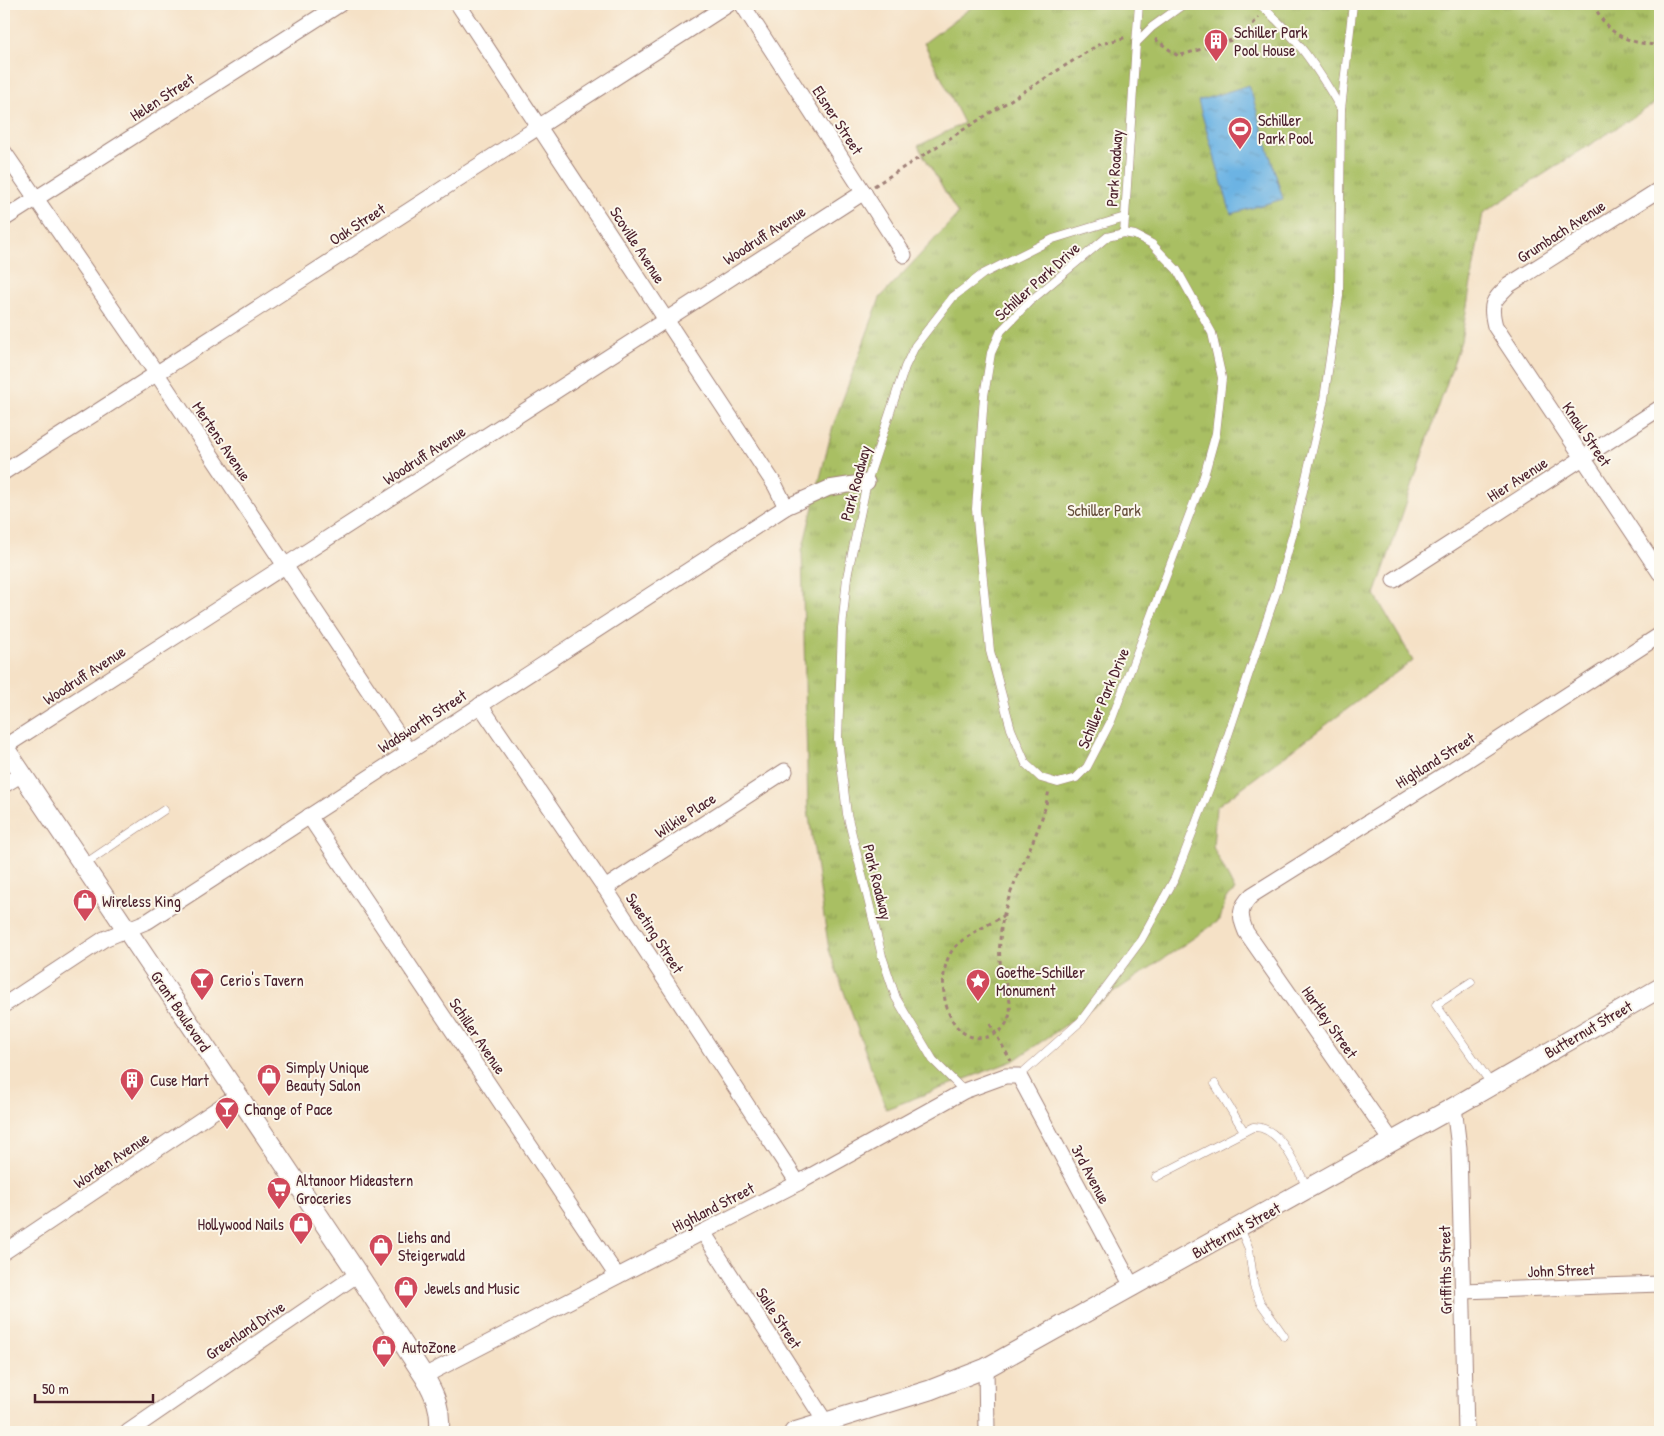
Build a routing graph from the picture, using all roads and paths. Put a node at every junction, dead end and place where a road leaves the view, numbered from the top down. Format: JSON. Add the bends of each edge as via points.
{"nodes":[{"id":1,"x":340,"y":4,"type":"edge"},
{"id":2,"x":458,"y":4,"type":"edge"},
{"id":3,"x":729,"y":4,"type":"edge"},
{"id":4,"x":742,"y":4,"type":"edge"},
{"id":5,"x":1139,"y":4,"type":"edge"},
{"id":6,"x":1184,"y":4,"type":"edge"},
{"id":7,"x":1353,"y":4,"type":"edge"},
{"id":8,"x":1594,"y":4,"type":"edge"},
{"id":9,"x":1262,"y":6,"type":"edge"},
{"id":10,"x":1147,"y":32,"type":"junction"},
{"id":11,"x":1137,"y":35,"type":"junction"},
{"id":12,"x":1136,"y":43,"type":"junction"},
{"id":13,"x":1660,"y":45,"type":"edge"},
{"id":14,"x":1341,"y":109,"type":"junction"},
{"id":15,"x":540,"y":126,"type":"junction"},
{"id":16,"x":4,"y":152,"type":"edge"},
{"id":17,"x":1660,"y":189,"type":"edge"},
{"id":18,"x":864,"y":192,"type":"junction"},
{"id":19,"x":37,"y":198,"type":"junction"},
{"id":20,"x":1125,"y":217,"type":"junction"},
{"id":21,"x":4,"y":219,"type":"edge"},
{"id":22,"x":1124,"y":233,"type":"junction"},
{"id":23,"x":904,"y":255,"type":"dead end"},
{"id":24,"x":1491,"y":311,"type":"joint"},
{"id":25,"x":666,"y":319,"type":"junction"},
{"id":26,"x":157,"y":374,"type":"junction"},
{"id":27,"x":1660,"y":408,"type":"edge"},
{"id":28,"x":1582,"y":457,"type":"junction"},
{"id":29,"x":4,"y":472,"type":"edge"},
{"id":30,"x":867,"y":482,"type":"junction"},
{"id":31,"x":786,"y":507,"type":"junction"},
{"id":32,"x":286,"y":566,"type":"junction"},
{"id":33,"x":1660,"y":573,"type":"edge"},
{"id":34,"x":1394,"y":580,"type":"dead end"},
{"id":35,"x":1660,"y":635,"type":"edge"},
{"id":36,"x":480,"y":705,"type":"junction"},
{"id":37,"x":4,"y":747,"type":"edge"},
{"id":38,"x":409,"y":750,"type":"junction"},
{"id":39,"x":784,"y":770,"type":"dead end"},
{"id":40,"x":22,"y":774,"type":"junction"},
{"id":41,"x":1050,"y":781,"type":"junction"},
{"id":42,"x":4,"y":785,"type":"edge"},
{"id":43,"x":164,"y":810,"type":"dead end"},
{"id":44,"x":310,"y":816,"type":"junction"},
{"id":45,"x":83,"y":866,"type":"junction"},
{"id":46,"x":605,"y":888,"type":"junction"},
{"id":47,"x":1005,"y":915,"type":"junction"},
{"id":48,"x":1241,"y":921,"type":"joint"},
{"id":49,"x":125,"y":928,"type":"junction"},
{"id":50,"x":1471,"y":982,"type":"dead end"},
{"id":51,"x":1660,"y":988,"type":"edge"},
{"id":52,"x":4,"y":1005,"type":"edge"},
{"id":53,"x":990,"y":1024,"type":"dead end"},
{"id":54,"x":996,"y":1034,"type":"junction"},
{"id":55,"x":1016,"y":1071,"type":"junction"},
{"id":56,"x":1215,"y":1084,"type":"dead end"},
{"id":57,"x":1492,"y":1085,"type":"junction"},
{"id":58,"x":964,"y":1091,"type":"junction"},
{"id":59,"x":238,"y":1095,"type":"junction"},
{"id":60,"x":1454,"y":1107,"type":"junction"},
{"id":61,"x":1244,"y":1131,"type":"junction"},
{"id":62,"x":1392,"y":1142,"type":"junction"},
{"id":63,"x":1156,"y":1177,"type":"dead end"},
{"id":64,"x":798,"y":1183,"type":"junction"},
{"id":65,"x":1308,"y":1189,"type":"junction"},
{"id":66,"x":1240,"y":1228,"type":"junction"},
{"id":67,"x":703,"y":1232,"type":"junction"},
{"id":68,"x":4,"y":1252,"type":"edge"},
{"id":69,"x":358,"y":1274,"type":"junction"},
{"id":70,"x":617,"y":1276,"type":"junction"},
{"id":71,"x":1660,"y":1284,"type":"edge"},
{"id":72,"x":1133,"y":1288,"type":"junction"},
{"id":73,"x":1463,"y":1291,"type":"junction"},
{"id":74,"x":1284,"y":1336,"type":"dead end"},
{"id":75,"x":986,"y":1368,"type":"junction"},
{"id":76,"x":424,"y":1376,"type":"junction"},
{"id":77,"x":826,"y":1422,"type":"junction"},
{"id":78,"x":128,"y":1432,"type":"edge"},
{"id":79,"x":440,"y":1432,"type":"edge"},
{"id":80,"x":794,"y":1432,"type":"edge"},
{"id":81,"x":987,"y":1432,"type":"edge"},
{"id":82,"x":1466,"y":1432,"type":"edge"}],
"edges":[{"from":1,"to":19,"type":"street","name":"Helen Street"},
{"from":2,"to":15,"type":"street","name":"Scoville Avenue"},
{"from":3,"to":15,"type":"street","name":"Oak Street"},
{"from":4,"to":18,"type":"street","name":"Elsner Street"},
{"from":5,"to":11,"type":"lane"},
{"from":6,"to":10,"type":"lane"},
{"from":7,"to":14,"type":"lane"},
{"from":8,"to":13,"type":"path","via":[[1614,34],[1640,44]]},
{"from":9,"to":10,"type":"path","via":[[1249,31],[1242,37],[1178,56]]},
{"from":9,"to":14,"type":"lane","via":[[1279,21],[1319,71]]},
{"from":10,"to":12,"type":"lane"},
{"from":11,"to":12,"type":"lane"},
{"from":11,"to":18,"type":"path","via":[[1098,45]]},
{"from":12,"to":20,"type":"lane","name":"Park Roadway"},
{"from":14,"to":55,"type":"lane","via":[[1339,296],[1324,399],[1287,553],[1218,765],[1175,878],[1141,940],[1081,1021]]},
{"from":15,"to":25,"type":"street","name":"Scoville Avenue"},
{"from":15,"to":26,"type":"street","name":"Oak Street"},
{"from":16,"to":19,"type":"street","name":"Mertens Avenue"},
{"from":17,"to":24,"type":"street","name":"Grumbach Avenue","via":[[1509,286],[1493,300]]},
{"from":18,"to":23,"type":"street","name":"Elsner Street"},
{"from":18,"to":25,"type":"street","name":"Woodruff Avenue"},
{"from":19,"to":21,"type":"street","name":"Helen Street"},
{"from":19,"to":26,"type":"street","name":"Mertens Avenue"},
{"from":20,"to":22,"type":"lane"},
{"from":20,"to":30,"type":"lane","name":"Park Roadway","via":[[1053,239],[983,274],[953,297],[915,346],[905,366]]},
{"from":22,"to":41,"type":"lane","name":"Schiller Park Drive","via":[[1107,237],[1001,331],[991,353],[984,396],[976,509],[990,651],[1011,729],[1026,764],[1041,778]]},
{"from":22,"to":41,"type":"lane","name":"Schiller Park Drive","via":[[1152,244],[1177,270],[1212,333],[1222,378],[1216,433],[1204,476],[1111,721],[1087,767],[1076,778],[1058,783]]},
{"from":24,"to":28,"type":"street","name":"Knaul Street","via":[[1495,326]]},
{"from":25,"to":31,"type":"street","name":"Scoville Avenue","via":[[775,485]]},
{"from":25,"to":32,"type":"street","name":"Woodruff Avenue"},
{"from":26,"to":29,"type":"street","name":"Oak Street"},
{"from":26,"to":32,"type":"street","name":"Mertens Avenue"},
{"from":27,"to":28,"type":"street","name":"Hier Avenue"},
{"from":28,"to":33,"type":"street","name":"Knaul Street"},
{"from":28,"to":34,"type":"street","name":"Hier Avenue"},
{"from":30,"to":31,"type":"street","name":"Wadsworth Street","via":[[829,488]]},
{"from":30,"to":58,"type":"lane","name":"Park Roadway","via":[[847,577],[842,628],[838,739],[847,814],[896,998],[934,1060]]},
{"from":31,"to":36,"type":"street","name":"Wadsworth Street"},
{"from":32,"to":37,"type":"street","name":"Woodruff Avenue"},
{"from":32,"to":38,"type":"street","name":"Mertens Avenue"},
{"from":35,"to":48,"type":"street","name":"Highland Street","via":[[1252,895],[1243,903]]},
{"from":36,"to":38,"type":"street","name":"Wadsworth Street"},
{"from":36,"to":46,"type":"street","name":"Sweeting Street"},
{"from":37,"to":40,"type":"street","name":"Grant Boulevard"},
{"from":38,"to":44,"type":"street","name":"Wadsworth Street"},
{"from":39,"to":46,"type":"street","name":"Wilkie Place"},
{"from":40,"to":42,"type":"street"},
{"from":40,"to":45,"type":"street","name":"Grant Boulevard"},
{"from":41,"to":47,"type":"path","via":[[1046,807],[1016,878]]},
{"from":43,"to":45,"type":"lane"},
{"from":44,"to":49,"type":"street","name":"Wadsworth Street","via":[[148,921]]},
{"from":44,"to":70,"type":"street","name":"Schiller Avenue"},
{"from":45,"to":49,"type":"street","name":"Grant Boulevard"},
{"from":46,"to":64,"type":"street","name":"Sweeting Street"},
{"from":47,"to":54,"type":"path","via":[[1000,960],[1011,1012],[1004,1028]]},
{"from":47,"to":54,"type":"path","via":[[956,945],[948,957],[944,974],[944,999],[962,1033],[982,1038]]},
{"from":48,"to":62,"type":"street","name":"Hartley Street"},
{"from":49,"to":52,"type":"street","name":"Wadsworth Street"},
{"from":49,"to":59,"type":"street","name":"Grant Boulevard"},
{"from":50,"to":57,"type":"lane","via":[[1436,1005]]},
{"from":51,"to":57,"type":"street","name":"Butternut Street"},
{"from":53,"to":54,"type":"path"},
{"from":54,"to":55,"type":"path"},
{"from":55,"to":58,"type":"street","name":"Highland Street"},
{"from":55,"to":72,"type":"street","name":"3rd Avenue"},
{"from":56,"to":61,"type":"lane"},
{"from":57,"to":60,"type":"street","name":"Butternut Street"},
{"from":58,"to":64,"type":"street","name":"Highland Street"},
{"from":59,"to":68,"type":"street","name":"Worden Avenue"},
{"from":59,"to":69,"type":"street","name":"Grant Boulevard"},
{"from":60,"to":62,"type":"street","name":"Butternut Street"},
{"from":60,"to":73,"type":"street","name":"Griffiths Street","via":[[1459,1148]]},
{"from":61,"to":63,"type":"lane"},
{"from":61,"to":65,"type":"lane","via":[[1263,1126],[1272,1132],[1282,1143]]},
{"from":62,"to":65,"type":"street","name":"Butternut Street"},
{"from":64,"to":67,"type":"street","name":"Highland Street"},
{"from":65,"to":66,"type":"street","name":"Butternut Street"},
{"from":66,"to":72,"type":"street","name":"Butternut Street"},
{"from":66,"to":74,"type":"lane","via":[[1248,1248],[1260,1302]]},
{"from":67,"to":70,"type":"street","name":"Highland Street"},
{"from":67,"to":77,"type":"street","name":"Saile Street"},
{"from":69,"to":76,"type":"street","name":"Grant Boulevard"},
{"from":69,"to":78,"type":"street","name":"Greenland Drive"},
{"from":70,"to":76,"type":"street","name":"Highland Street"},
{"from":71,"to":73,"type":"street","name":"John Street"},
{"from":72,"to":75,"type":"street","name":"Butternut Street"},
{"from":73,"to":82,"type":"street","name":"Griffiths Street"},
{"from":75,"to":77,"type":"street","name":"Butternut Street","via":[[930,1390]]},
{"from":75,"to":81,"type":"street"},
{"from":76,"to":79,"type":"street","name":"Grant Boulevard","via":[[440,1411]]},
{"from":77,"to":80,"type":"street","name":"Butternut Street"}]}
